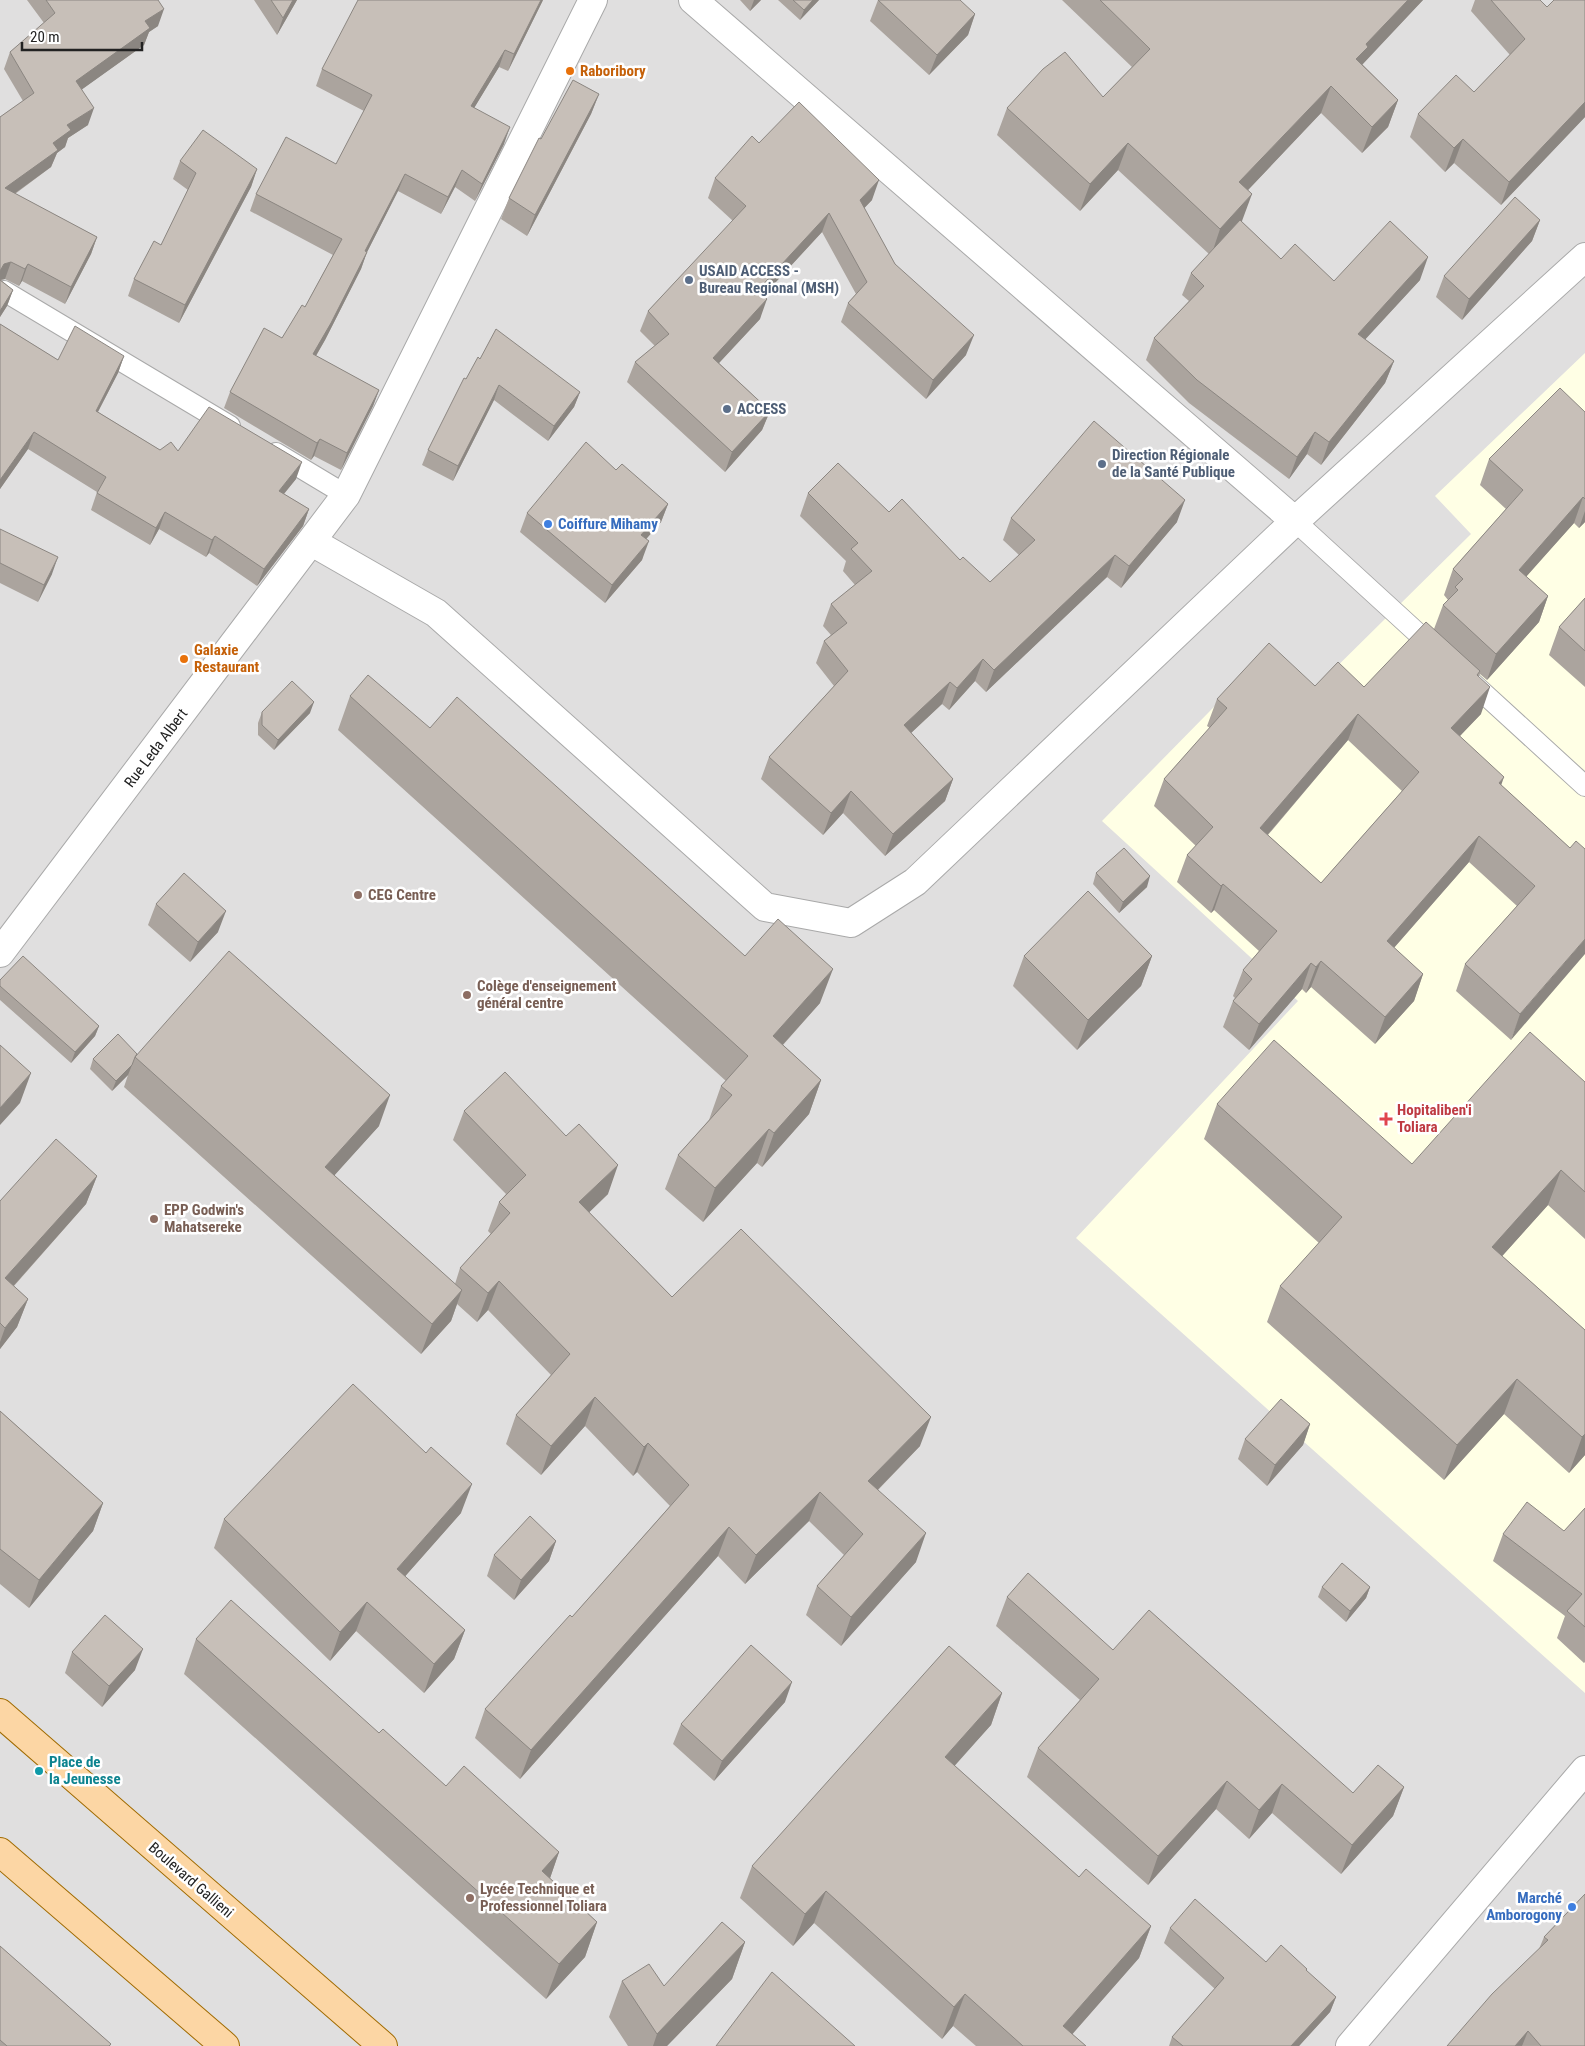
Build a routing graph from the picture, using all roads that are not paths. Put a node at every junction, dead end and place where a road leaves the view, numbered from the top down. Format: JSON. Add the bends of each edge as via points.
{"nodes":[{"id":1,"x":593,"y":0,"type":"edge"},
{"id":2,"x":693,"y":0,"type":"edge"},
{"id":3,"x":1585,"y":257,"type":"edge"},
{"id":4,"x":4,"y":291,"type":"edge"},
{"id":5,"x":244,"y":434,"type":"edge"},
{"id":6,"x":261,"y":444,"type":"edge"},
{"id":7,"x":346,"y":495,"type":"junction"},
{"id":8,"x":1295,"y":520,"type":"junction"},
{"id":9,"x":312,"y":542,"type":"junction"},
{"id":10,"x":1585,"y":786,"type":"edge"},
{"id":11,"x":0,"y":953,"type":"edge"},
{"id":12,"x":0,"y":1713,"type":"edge"},
{"id":13,"x":1585,"y":1770,"type":"edge"},
{"id":14,"x":0,"y":1852,"type":"edge"},
{"id":15,"x":225,"y":2046,"type":"edge"},
{"id":16,"x":383,"y":2046,"type":"edge"},
{"id":17,"x":1350,"y":2046,"type":"edge"}],
"edges":[{"from":1,"to":7,"type":"street","name":"Rue Leda Albert"},
{"from":2,"to":8,"type":"street"},
{"from":3,"to":8,"type":"street"},
{"from":4,"to":5,"type":"lane"},
{"from":6,"to":7,"type":"lane"},
{"from":7,"to":9,"type":"street","name":"Rue Leda Albert"},
{"from":8,"to":9,"type":"street","via":[[915,882],[851,923],[765,907],[436,613]]},
{"from":8,"to":10,"type":"lane"},
{"from":9,"to":11,"type":"street","name":"Rue Leda Albert"},
{"from":12,"to":16,"type":"main road","name":"Boulevard Gallieni"},
{"from":13,"to":17,"type":"street"},
{"from":14,"to":15,"type":"main road"}]}
